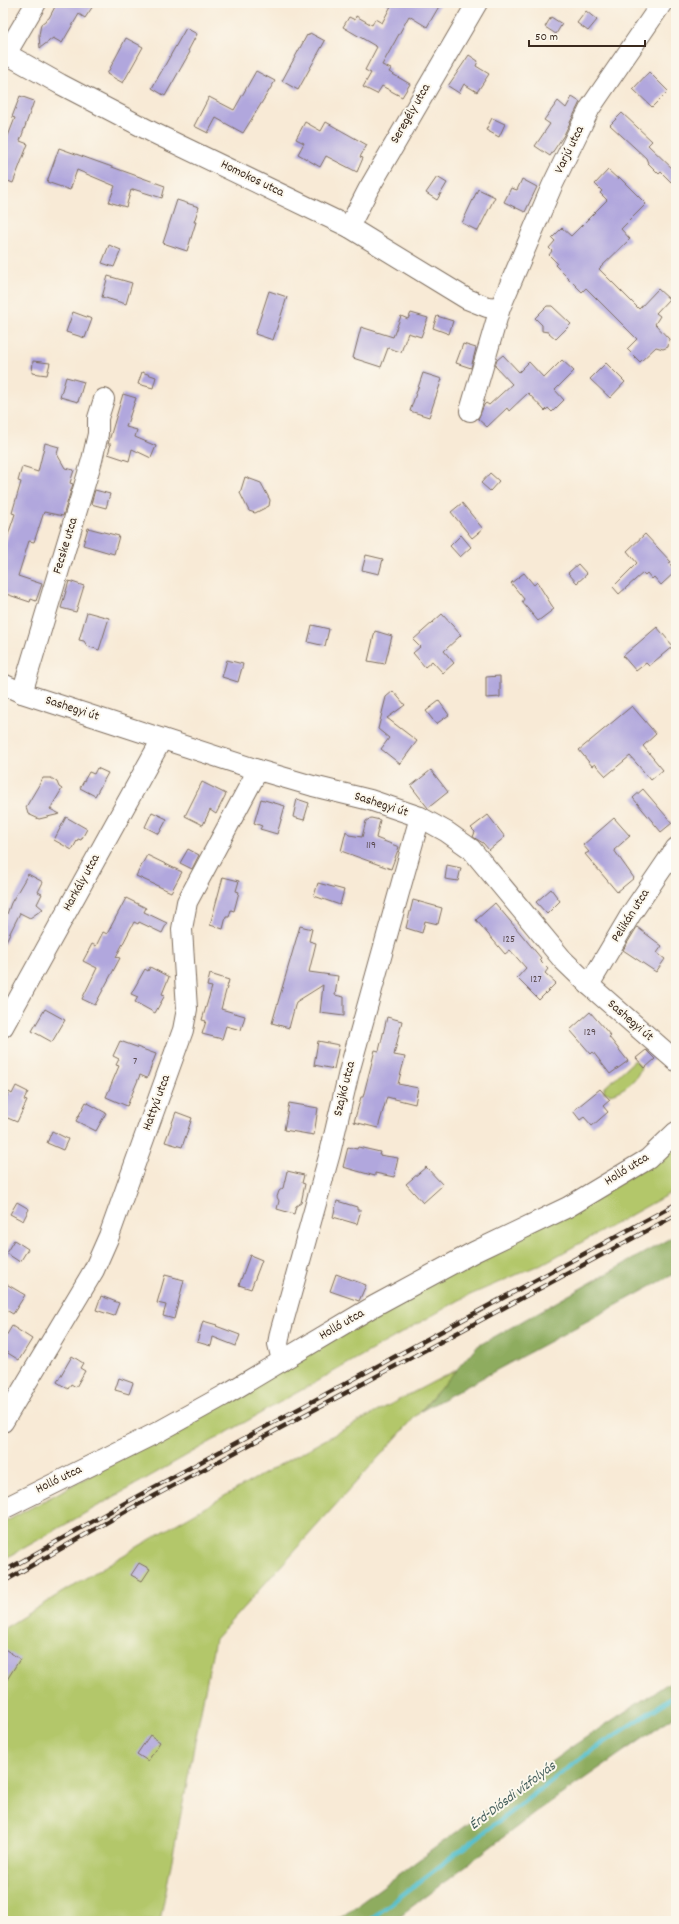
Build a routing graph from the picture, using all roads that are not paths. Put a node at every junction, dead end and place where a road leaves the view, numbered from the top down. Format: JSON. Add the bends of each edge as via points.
{"nodes":[{"id":1,"x":36,"y":3,"type":"edge"},
{"id":2,"x":477,"y":3,"type":"edge"},
{"id":3,"x":662,"y":3,"type":"edge"},
{"id":4,"x":5,"y":53,"type":"edge"},
{"id":5,"x":349,"y":227,"type":"junction"},
{"id":6,"x":500,"y":308,"type":"junction"},
{"id":7,"x":104,"y":399,"type":"dead end"},
{"id":8,"x":470,"y":411,"type":"dead end"},
{"id":9,"x":3,"y":684,"type":"edge"},
{"id":10,"x":22,"y":692,"type":"junction"},
{"id":11,"x":162,"y":739,"type":"junction"},
{"id":12,"x":258,"y":770,"type":"junction"},
{"id":13,"x":420,"y":818,"type":"junction"},
{"id":14,"x":676,"y":848,"type":"edge"},
{"id":15,"x":589,"y":985,"type":"junction"},
{"id":16,"x":3,"y":1027,"type":"edge"},
{"id":17,"x":676,"y":1061,"type":"edge"},
{"id":18,"x":676,"y":1132,"type":"edge"},
{"id":19,"x":282,"y":1361,"type":"junction"},
{"id":20,"x":3,"y":1422,"type":"edge"},
{"id":21,"x":3,"y":1508,"type":"edge"}],
"edges":[{"from":1,"to":4,"type":"street"},
{"from":2,"to":5,"type":"street","name":"Seregély utca"},
{"from":3,"to":6,"type":"street","name":"Varjú utca","via":[[590,108],[552,186]]},
{"from":4,"to":5,"type":"street","name":"Homokos utca","via":[[154,133]]},
{"from":5,"to":6,"type":"street","name":"Homokos utca","via":[[457,293],[487,307]]},
{"from":6,"to":8,"type":"street","name":"Varjú utca"},
{"from":7,"to":10,"type":"street","name":"Fecske utca","via":[[98,418],[98,434],[92,460]]},
{"from":9,"to":10,"type":"street","name":"Sashegyi út"},
{"from":10,"to":11,"type":"street","name":"Sashegyi út"},
{"from":11,"to":12,"type":"street","name":"Sashegyi út","via":[[241,756]]},
{"from":11,"to":16,"type":"street","name":"Harkály utca"},
{"from":12,"to":13,"type":"street","name":"Sashegyi út","via":[[370,800]]},
{"from":12,"to":20,"type":"street","name":"Hattyú utca","via":[[187,902],[182,929],[187,1009],[183,1030],[109,1236],[94,1270]]},
{"from":13,"to":15,"type":"street","name":"Sashegyi út","via":[[447,832],[471,849],[563,960]]},
{"from":13,"to":19,"type":"street","name":"Szajkó utca","via":[[280,1333],[278,1344]]},
{"from":14,"to":15,"type":"street","name":"Pelikán utca","via":[[631,914]]},
{"from":15,"to":17,"type":"street","name":"Sashegyi út"},
{"from":18,"to":19,"type":"street","name":"Holló utca","via":[[648,1159],[568,1207],[474,1252],[325,1334]]},
{"from":19,"to":21,"type":"street","name":"Holló utca","via":[[158,1432]]}]}
